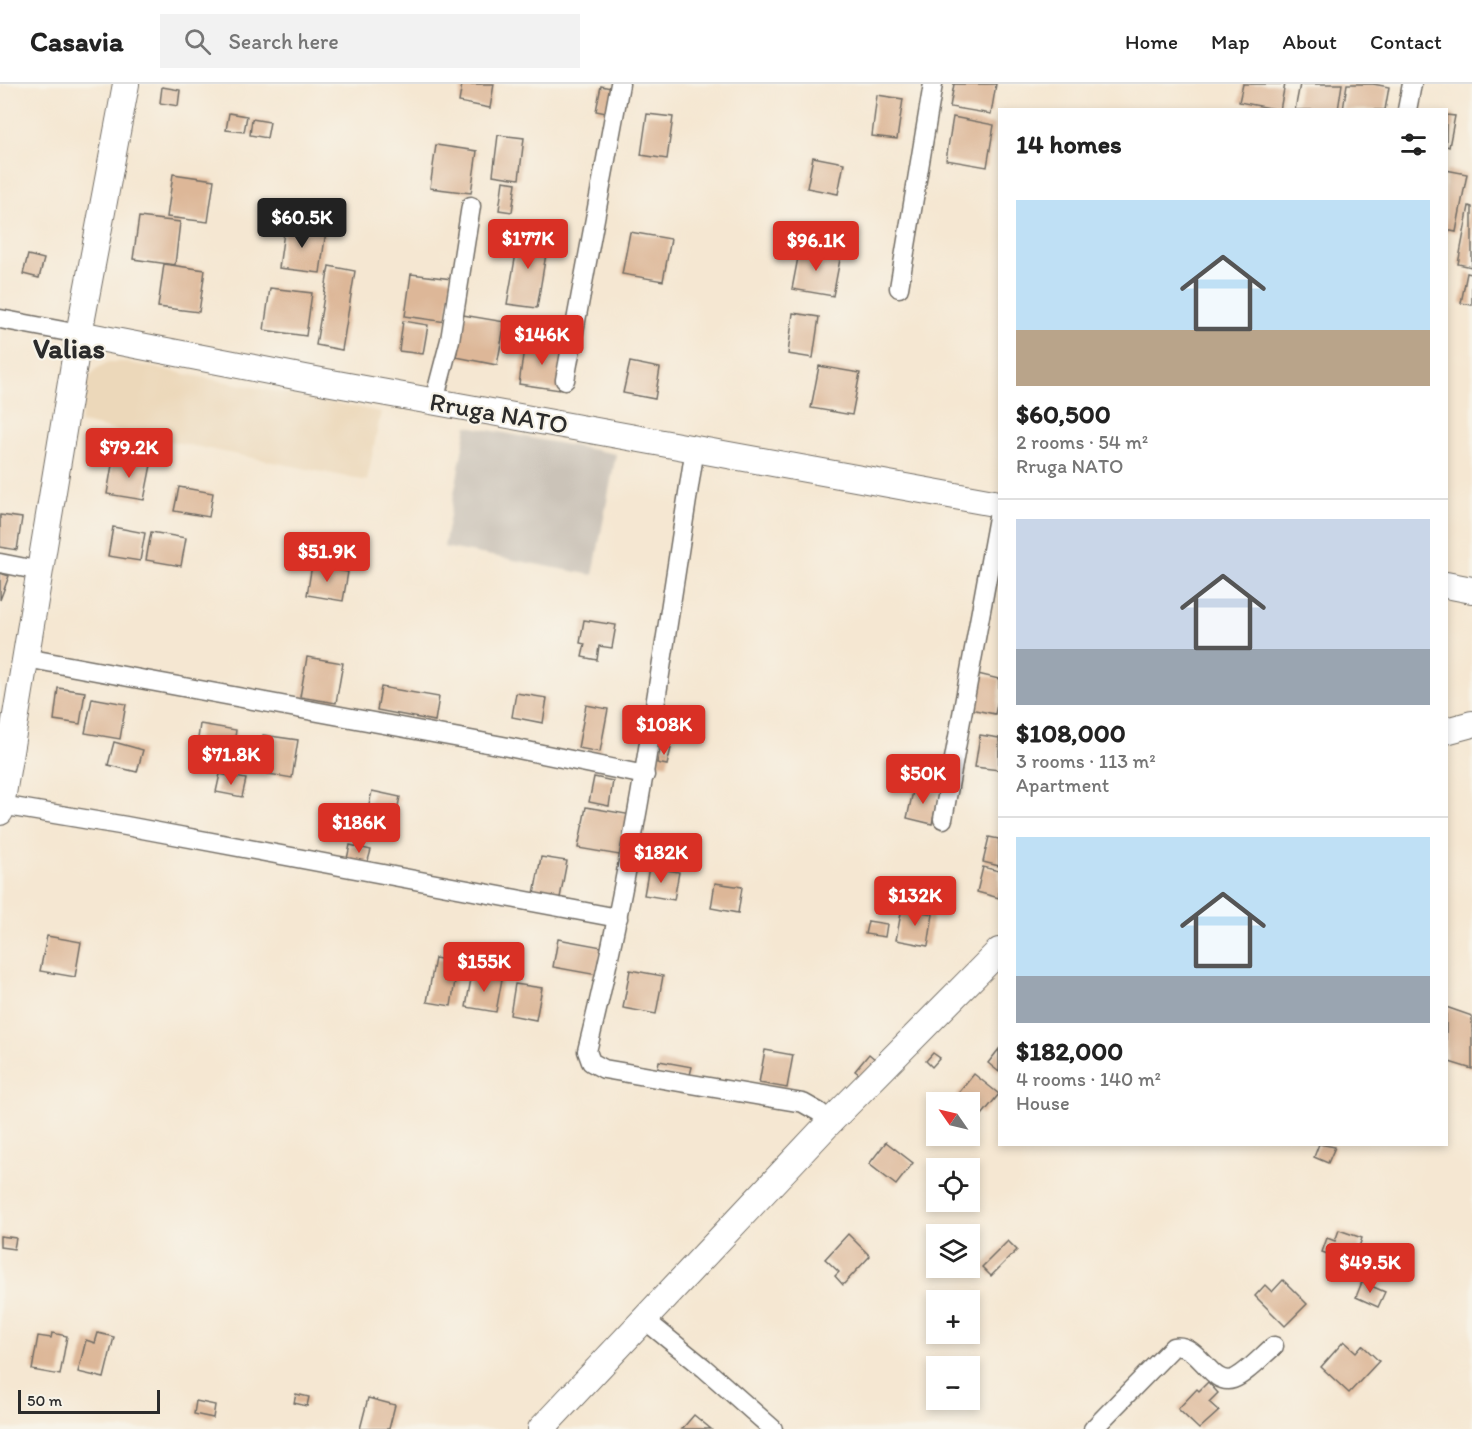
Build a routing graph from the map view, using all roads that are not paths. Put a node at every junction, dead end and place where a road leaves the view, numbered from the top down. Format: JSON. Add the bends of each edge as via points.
{"nodes":[{"id":1,"x":126,"y":84,"type":"edge"},
{"id":2,"x":620,"y":84,"type":"edge"},
{"id":3,"x":933,"y":84,"type":"edge"},
{"id":4,"x":1412,"y":84,"type":"edge"},
{"id":5,"x":1407,"y":108,"type":"edge"},
{"id":6,"x":471,"y":206,"type":"dead end"},
{"id":7,"x":899,"y":288,"type":"dead end"},
{"id":8,"x":0,"y":319,"type":"edge"},
{"id":9,"x":79,"y":334,"type":"junction"},
{"id":10,"x":565,"y":380,"type":"dead end"},
{"id":11,"x":434,"y":401,"type":"junction"},
{"id":12,"x":695,"y":448,"type":"junction"},
{"id":13,"x":998,"y":504,"type":"edge"},
{"id":14,"x":998,"y":517,"type":"edge"},
{"id":15,"x":0,"y":563,"type":"edge"},
{"id":16,"x":41,"y":571,"type":"junction"},
{"id":17,"x":1448,"y":585,"type":"edge"},
{"id":18,"x":1472,"y":590,"type":"edge"},
{"id":19,"x":26,"y":658,"type":"junction"},
{"id":20,"x":1472,"y":724,"type":"edge"},
{"id":21,"x":1448,"y":730,"type":"edge"},
{"id":22,"x":645,"y":775,"type":"junction"},
{"id":23,"x":2,"y":795,"type":"edge"},
{"id":24,"x":943,"y":819,"type":"dead end"},
{"id":25,"x":618,"y":918,"type":"junction"},
{"id":26,"x":998,"y":952,"type":"edge"},
{"id":27,"x":830,"y":1122,"type":"junction"},
{"id":28,"x":645,"y":1320,"type":"junction"},
{"id":29,"x":1274,"y":1346,"type":"dead end"},
{"id":30,"x":541,"y":1429,"type":"edge"},
{"id":31,"x":773,"y":1429,"type":"edge"},
{"id":32,"x":1092,"y":1429,"type":"edge"}],
"edges":[{"from":1,"to":9,"type":"main road"},
{"from":2,"to":10,"type":"street"},
{"from":3,"to":7,"type":"street"},
{"from":4,"to":5,"type":"street"},
{"from":6,"to":11,"type":"street","via":[[450,340]]},
{"from":8,"to":9,"type":"street","name":"Rruga NATO"},
{"from":9,"to":11,"type":"main road","name":"Rruga NATO"},
{"from":9,"to":16,"type":"main road"},
{"from":11,"to":12,"type":"main road","name":"Rruga NATO"},
{"from":12,"to":13,"type":"main road","name":"Rruga NATO"},
{"from":12,"to":22,"type":"street"},
{"from":14,"to":24,"type":"street"},
{"from":15,"to":16,"type":"street"},
{"from":16,"to":19,"type":"main road"},
{"from":17,"to":18,"type":"main road"},
{"from":19,"to":22,"type":"street"},
{"from":19,"to":23,"type":"main road"},
{"from":20,"to":21,"type":"main road"},
{"from":22,"to":25,"type":"street"},
{"from":23,"to":25,"type":"street","via":[[126,826]]},
{"from":25,"to":27,"type":"street","via":[[587,1051],[591,1062],[604,1069],[803,1103]]},
{"from":26,"to":27,"type":"main road"},
{"from":27,"to":28,"type":"main road"},
{"from":28,"to":30,"type":"main road"},
{"from":28,"to":31,"type":"street"},
{"from":29,"to":32,"type":"street","via":[[1240,1375],[1226,1380],[1190,1350],[1173,1347]]}]}
